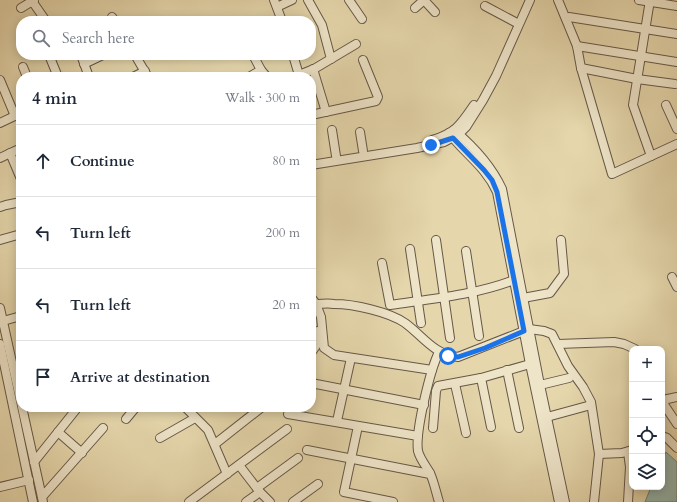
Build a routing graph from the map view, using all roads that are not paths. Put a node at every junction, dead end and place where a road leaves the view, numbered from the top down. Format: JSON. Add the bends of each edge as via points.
{"nodes":[{"id":1,"x":33,"y":0,"type":"edge"},
{"id":2,"x":292,"y":0,"type":"edge"},
{"id":3,"x":308,"y":0,"type":"edge"},
{"id":4,"x":349,"y":0,"type":"edge"},
{"id":5,"x":424,"y":0,"type":"edge"},
{"id":6,"x":525,"y":0,"type":"edge"},
{"id":7,"x":530,"y":0,"type":"edge"},
{"id":8,"x":558,"y":0,"type":"edge"},
{"id":9,"x":639,"y":0,"type":"edge"},
{"id":10,"x":649,"y":1,"type":"edge"},
{"id":11,"x":276,"y":3,"type":"edge"},
{"id":12,"x":484,"y":6,"type":"dead end"},
{"id":13,"x":677,"y":6,"type":"edge"},
{"id":14,"x":21,"y":8,"type":"dead end"},
{"id":15,"x":415,"y":8,"type":"dead end"},
{"id":16,"x":435,"y":12,"type":"dead end"},
{"id":17,"x":43,"y":16,"type":"edge"},
{"id":18,"x":280,"y":16,"type":"edge"},
{"id":19,"x":566,"y":18,"type":"junction"},
{"id":20,"x":362,"y":19,"type":"dead end"},
{"id":21,"x":515,"y":22,"type":"junction"},
{"id":22,"x":645,"y":28,"type":"junction"},
{"id":23,"x":677,"y":34,"type":"edge"},
{"id":24,"x":356,"y":44,"type":"dead end"},
{"id":25,"x":577,"y":46,"type":"junction"},
{"id":26,"x":640,"y":57,"type":"junction"},
{"id":27,"x":331,"y":59,"type":"junction"},
{"id":28,"x":51,"y":60,"type":"edge"},
{"id":29,"x":83,"y":60,"type":"edge"},
{"id":30,"x":92,"y":60,"type":"edge"},
{"id":31,"x":138,"y":60,"type":"edge"},
{"id":32,"x":256,"y":60,"type":"edge"},
{"id":33,"x":294,"y":60,"type":"edge"},
{"id":34,"x":363,"y":60,"type":"dead end"},
{"id":35,"x":677,"y":62,"type":"edge"},
{"id":36,"x":84,"y":64,"type":"junction"},
{"id":37,"x":22,"y":67,"type":"dead end"},
{"id":38,"x":581,"y":68,"type":"junction"},
{"id":39,"x":313,"y":69,"type":"junction"},
{"id":40,"x":261,"y":70,"type":"joint"},
{"id":41,"x":24,"y":72,"type":"edge"},
{"id":42,"x":56,"y":72,"type":"edge"},
{"id":43,"x":87,"y":72,"type":"edge"},
{"id":44,"x":145,"y":72,"type":"edge"},
{"id":45,"x":258,"y":72,"type":"edge"},
{"id":46,"x":296,"y":72,"type":"edge"},
{"id":47,"x":306,"y":72,"type":"edge"},
{"id":48,"x":314,"y":72,"type":"edge"},
{"id":49,"x":316,"y":79,"type":"edge"},
{"id":50,"x":637,"y":79,"type":"junction"},
{"id":51,"x":0,"y":80,"type":"edge"},
{"id":52,"x":676,"y":84,"type":"dead end"},
{"id":53,"x":666,"y":105,"type":"dead end"},
{"id":54,"x":16,"y":111,"type":"edge"},
{"id":55,"x":326,"y":112,"type":"junction"},
{"id":56,"x":316,"y":114,"type":"edge"},
{"id":57,"x":16,"y":116,"type":"edge"},
{"id":58,"x":0,"y":123,"type":"edge"},
{"id":59,"x":677,"y":128,"type":"edge"},
{"id":60,"x":332,"y":130,"type":"dead end"},
{"id":61,"x":360,"y":132,"type":"dead end"},
{"id":62,"x":454,"y":134,"type":"junction"},
{"id":63,"x":677,"y":144,"type":"edge"},
{"id":64,"x":16,"y":150,"type":"edge"},
{"id":65,"x":363,"y":151,"type":"junction"},
{"id":66,"x":10,"y":153,"type":"junction"},
{"id":67,"x":336,"y":156,"type":"junction"},
{"id":68,"x":651,"y":156,"type":"junction"},
{"id":69,"x":0,"y":158,"type":"edge"},
{"id":70,"x":316,"y":158,"type":"edge"},
{"id":71,"x":316,"y":164,"type":"edge"},
{"id":72,"x":16,"y":167,"type":"edge"},
{"id":73,"x":16,"y":203,"type":"edge"},
{"id":74,"x":0,"y":207,"type":"edge"},
{"id":75,"x":16,"y":209,"type":"edge"},
{"id":76,"x":0,"y":211,"type":"edge"},
{"id":77,"x":16,"y":235,"type":"edge"},
{"id":78,"x":0,"y":240,"type":"edge"},
{"id":79,"x":436,"y":240,"type":"dead end"},
{"id":80,"x":561,"y":240,"type":"dead end"},
{"id":81,"x":410,"y":249,"type":"dead end"},
{"id":82,"x":466,"y":251,"type":"dead end"},
{"id":83,"x":382,"y":263,"type":"dead end"},
{"id":84,"x":672,"y":277,"type":"dead end"},
{"id":85,"x":514,"y":280,"type":"junction"},
{"id":86,"x":677,"y":286,"type":"edge"},
{"id":87,"x":473,"y":292,"type":"junction"},
{"id":88,"x":444,"y":297,"type":"junction"},
{"id":89,"x":523,"y":298,"type":"junction"},
{"id":90,"x":316,"y":301,"type":"edge"},
{"id":91,"x":418,"y":301,"type":"junction"},
{"id":92,"x":316,"y":307,"type":"edge"},
{"id":93,"x":0,"y":308,"type":"edge"},
{"id":94,"x":16,"y":317,"type":"edge"},
{"id":95,"x":3,"y":321,"type":"junction"},
{"id":96,"x":316,"y":323,"type":"edge"},
{"id":97,"x":421,"y":323,"type":"dead end"},
{"id":98,"x":527,"y":330,"type":"junction"},
{"id":99,"x":479,"y":336,"type":"dead end"},
{"id":100,"x":450,"y":338,"type":"dead end"},
{"id":101,"x":0,"y":344,"type":"edge"},
{"id":102,"x":558,"y":344,"type":"junction"},
{"id":103,"x":629,"y":346,"type":"edge"},
{"id":104,"x":316,"y":348,"type":"edge"},
{"id":105,"x":439,"y":352,"type":"junction"},
{"id":106,"x":351,"y":358,"type":"junction"},
{"id":107,"x":2,"y":361,"type":"edge"},
{"id":108,"x":530,"y":364,"type":"junction"},
{"id":109,"x":432,"y":370,"type":"junction"},
{"id":110,"x":507,"y":370,"type":"junction"},
{"id":111,"x":481,"y":378,"type":"junction"},
{"id":112,"x":569,"y":378,"type":"dead end"},
{"id":113,"x":16,"y":381,"type":"edge"},
{"id":114,"x":316,"y":384,"type":"edge"},
{"id":115,"x":455,"y":384,"type":"junction"},
{"id":116,"x":540,"y":384,"type":"junction"},
{"id":117,"x":344,"y":390,"type":"junction"},
{"id":118,"x":677,"y":397,"type":"edge"},
{"id":119,"x":665,"y":399,"type":"edge"},
{"id":120,"x":665,"y":404,"type":"edge"},
{"id":121,"x":424,"y":405,"type":"junction"},
{"id":122,"x":591,"y":405,"type":"junction"},
{"id":123,"x":23,"y":412,"type":"edge"},
{"id":124,"x":74,"y":412,"type":"edge"},
{"id":125,"x":130,"y":412,"type":"edge"},
{"id":126,"x":190,"y":412,"type":"edge"},
{"id":127,"x":256,"y":412,"type":"edge"},
{"id":128,"x":288,"y":414,"type":"dead end"},
{"id":129,"x":547,"y":417,"type":"junction"},
{"id":130,"x":195,"y":418,"type":"junction"},
{"id":131,"x":126,"y":419,"type":"dead end"},
{"id":132,"x":337,"y":421,"type":"junction"},
{"id":133,"x":677,"y":424,"type":"edge"},
{"id":134,"x":358,"y":426,"type":"junction"},
{"id":135,"x":491,"y":427,"type":"dead end"},
{"id":136,"x":103,"y":428,"type":"dead end"},
{"id":137,"x":433,"y":428,"type":"dead end"},
{"id":138,"x":519,"y":428,"type":"dead end"},
{"id":139,"x":287,"y":429,"type":"dead end"},
{"id":140,"x":58,"y":432,"type":"junction"},
{"id":141,"x":466,"y":433,"type":"dead end"},
{"id":142,"x":418,"y":436,"type":"junction"},
{"id":143,"x":665,"y":437,"type":"edge"},
{"id":144,"x":160,"y":438,"type":"dead end"},
{"id":145,"x":215,"y":444,"type":"junction"},
{"id":146,"x":677,"y":448,"type":"edge"},
{"id":147,"x":307,"y":450,"type":"dead end"},
{"id":148,"x":629,"y":451,"type":"edge"},
{"id":149,"x":82,"y":453,"type":"junction"},
{"id":150,"x":599,"y":454,"type":"junction"},
{"id":151,"x":630,"y":454,"type":"edge"},
{"id":152,"x":298,"y":458,"type":"dead end"},
{"id":153,"x":351,"y":459,"type":"junction"},
{"id":154,"x":34,"y":462,"type":"junction"},
{"id":155,"x":239,"y":465,"type":"junction"},
{"id":156,"x":226,"y":474,"type":"junction"},
{"id":157,"x":430,"y":474,"type":"junction"},
{"id":158,"x":29,"y":480,"type":"junction"},
{"id":159,"x":318,"y":484,"type":"dead end"},
{"id":160,"x":0,"y":487,"type":"edge"},
{"id":161,"x":258,"y":490,"type":"junction"},
{"id":162,"x":42,"y":500,"type":"edge"},
{"id":163,"x":33,"y":502,"type":"edge"},
{"id":164,"x":190,"y":502,"type":"edge"},
{"id":165,"x":246,"y":502,"type":"edge"},
{"id":166,"x":270,"y":502,"type":"edge"},
{"id":167,"x":293,"y":502,"type":"edge"},
{"id":168,"x":393,"y":502,"type":"edge"},
{"id":169,"x":439,"y":502,"type":"edge"},
{"id":170,"x":559,"y":502,"type":"edge"},
{"id":171,"x":565,"y":502,"type":"edge"},
{"id":172,"x":594,"y":502,"type":"edge"},
{"id":173,"x":628,"y":502,"type":"edge"}],
"edges":[{"from":1,"to":14,"type":"street"},
{"from":1,"to":17,"type":"street"},
{"from":2,"to":11,"type":"street"},
{"from":3,"to":27,"type":"street","via":[[322,25]]},
{"from":4,"to":20,"type":"street"},
{"from":5,"to":15,"type":"street"},
{"from":5,"to":16,"type":"street"},
{"from":6,"to":21,"type":"street"},
{"from":7,"to":62,"type":"street","via":[[483,100],[466,127]]},
{"from":8,"to":19,"type":"street"},
{"from":9,"to":10,"type":"street"},
{"from":10,"to":13,"type":"street"},
{"from":10,"to":22,"type":"street"},
{"from":11,"to":18,"type":"street"},
{"from":12,"to":21,"type":"street"},
{"from":19,"to":22,"type":"street"},
{"from":19,"to":25,"type":"street"},
{"from":21,"to":62,"type":"street","via":[[491,75]]},
{"from":22,"to":23,"type":"street"},
{"from":22,"to":26,"type":"street"},
{"from":24,"to":27,"type":"street"},
{"from":25,"to":26,"type":"street"},
{"from":25,"to":38,"type":"street"},
{"from":26,"to":35,"type":"street"},
{"from":26,"to":50,"type":"street"},
{"from":27,"to":39,"type":"street"},
{"from":28,"to":42,"type":"street"},
{"from":29,"to":36,"type":"street"},
{"from":30,"to":36,"type":"street"},
{"from":31,"to":44,"type":"street"},
{"from":32,"to":40,"type":"street"},
{"from":33,"to":46,"type":"street"},
{"from":34,"to":55,"type":"street","via":[[378,100]]},
{"from":36,"to":43,"type":"street"},
{"from":37,"to":41,"type":"street"},
{"from":38,"to":50,"type":"street"},
{"from":38,"to":68,"type":"street","via":[[612,174]]},
{"from":39,"to":47,"type":"street"},
{"from":39,"to":48,"type":"street"},
{"from":40,"to":45,"type":"street"},
{"from":49,"to":55,"type":"street"},
{"from":50,"to":52,"type":"street"},
{"from":50,"to":68,"type":"street","via":[[633,105]]},
{"from":51,"to":54,"type":"street"},
{"from":53,"to":59,"type":"street"},
{"from":55,"to":56,"type":"street"},
{"from":57,"to":58,"type":"street"},
{"from":60,"to":67,"type":"street"},
{"from":61,"to":65,"type":"street"},
{"from":62,"to":65,"type":"street"},
{"from":62,"to":71,"type":"street","via":[[444,142],[417,148]]},
{"from":62,"to":85,"type":"street","via":[[492,180],[497,192]]},
{"from":62,"to":89,"type":"street","via":[[487,165],[496,176],[502,190]]},
{"from":63,"to":68,"type":"street"},
{"from":64,"to":66,"type":"street"},
{"from":65,"to":67,"type":"street"},
{"from":66,"to":69,"type":"street"},
{"from":66,"to":72,"type":"street"},
{"from":67,"to":70,"type":"street"},
{"from":73,"to":74,"type":"street"},
{"from":75,"to":76,"type":"street"},
{"from":77,"to":78,"type":"street"},
{"from":79,"to":88,"type":"street"},
{"from":80,"to":89,"type":"street","via":[[564,274],[550,293]]},
{"from":81,"to":91,"type":"street"},
{"from":82,"to":87,"type":"street"},
{"from":83,"to":91,"type":"street","via":[[390,305]]},
{"from":84,"to":86,"type":"street"},
{"from":85,"to":87,"type":"street"},
{"from":85,"to":98,"type":"street"},
{"from":87,"to":88,"type":"street"},
{"from":87,"to":99,"type":"street"},
{"from":88,"to":91,"type":"street"},
{"from":88,"to":100,"type":"street"},
{"from":89,"to":98,"type":"street"},
{"from":90,"to":105,"type":"street","via":[[372,309],[388,314],[405,323]]},
{"from":91,"to":97,"type":"street"},
{"from":92,"to":106,"type":"street","via":[[321,317],[324,348],[334,355]]},
{"from":93,"to":95,"type":"street"},
{"from":94,"to":95,"type":"street"},
{"from":95,"to":113,"type":"street"},
{"from":96,"to":104,"type":"street"},
{"from":98,"to":102,"type":"street","via":[[552,334]]},
{"from":98,"to":105,"type":"street","via":[[458,357]]},
{"from":98,"to":108,"type":"street"},
{"from":98,"to":116,"type":"street"},
{"from":101,"to":107,"type":"street"},
{"from":102,"to":103,"type":"street","via":[[614,342]]},
{"from":102,"to":122,"type":"street"},
{"from":105,"to":109,"type":"street"},
{"from":106,"to":109,"type":"street"},
{"from":106,"to":117,"type":"street"},
{"from":107,"to":158,"type":"street"},
{"from":108,"to":110,"type":"street"},
{"from":108,"to":170,"type":"street"},
{"from":109,"to":121,"type":"street"},
{"from":110,"to":111,"type":"street"},
{"from":110,"to":138,"type":"street"},
{"from":111,"to":115,"type":"street"},
{"from":111,"to":135,"type":"street"},
{"from":112,"to":116,"type":"street"},
{"from":114,"to":117,"type":"street"},
{"from":115,"to":137,"type":"street","via":[[438,386]]},
{"from":115,"to":141,"type":"street"},
{"from":116,"to":129,"type":"street"},
{"from":117,"to":121,"type":"street"},
{"from":117,"to":132,"type":"street"},
{"from":118,"to":119,"type":"street"},
{"from":120,"to":133,"type":"street"},
{"from":121,"to":142,"type":"street"},
{"from":122,"to":129,"type":"street"},
{"from":122,"to":150,"type":"street"},
{"from":123,"to":154,"type":"street"},
{"from":124,"to":140,"type":"street"},
{"from":125,"to":131,"type":"street"},
{"from":126,"to":130,"type":"street"},
{"from":127,"to":145,"type":"street"},
{"from":128,"to":132,"type":"street"},
{"from":129,"to":171,"type":"street"},
{"from":130,"to":144,"type":"street"},
{"from":130,"to":145,"type":"street","via":[[208,430]]},
{"from":132,"to":134,"type":"street"},
{"from":134,"to":142,"type":"street"},
{"from":134,"to":153,"type":"street"},
{"from":136,"to":149,"type":"street"},
{"from":139,"to":155,"type":"street"},
{"from":140,"to":149,"type":"street"},
{"from":140,"to":154,"type":"street"},
{"from":142,"to":157,"type":"street","via":[[418,452]]},
{"from":143,"to":146,"type":"street"},
{"from":145,"to":156,"type":"street"},
{"from":147,"to":153,"type":"street"},
{"from":148,"to":150,"type":"street"},
{"from":149,"to":162,"type":"street"},
{"from":150,"to":172,"type":"street"},
{"from":151,"to":173,"type":"street"},
{"from":152,"to":161,"type":"street"},
{"from":153,"to":157,"type":"street"},
{"from":153,"to":168,"type":"street","via":[[344,492]]},
{"from":154,"to":162,"type":"street"},
{"from":155,"to":156,"type":"street"},
{"from":155,"to":161,"type":"street"},
{"from":156,"to":164,"type":"street"},
{"from":157,"to":169,"type":"street"},
{"from":158,"to":160,"type":"street"},
{"from":158,"to":163,"type":"street"},
{"from":159,"to":167,"type":"street"},
{"from":161,"to":165,"type":"street"},
{"from":161,"to":166,"type":"street"}]}
